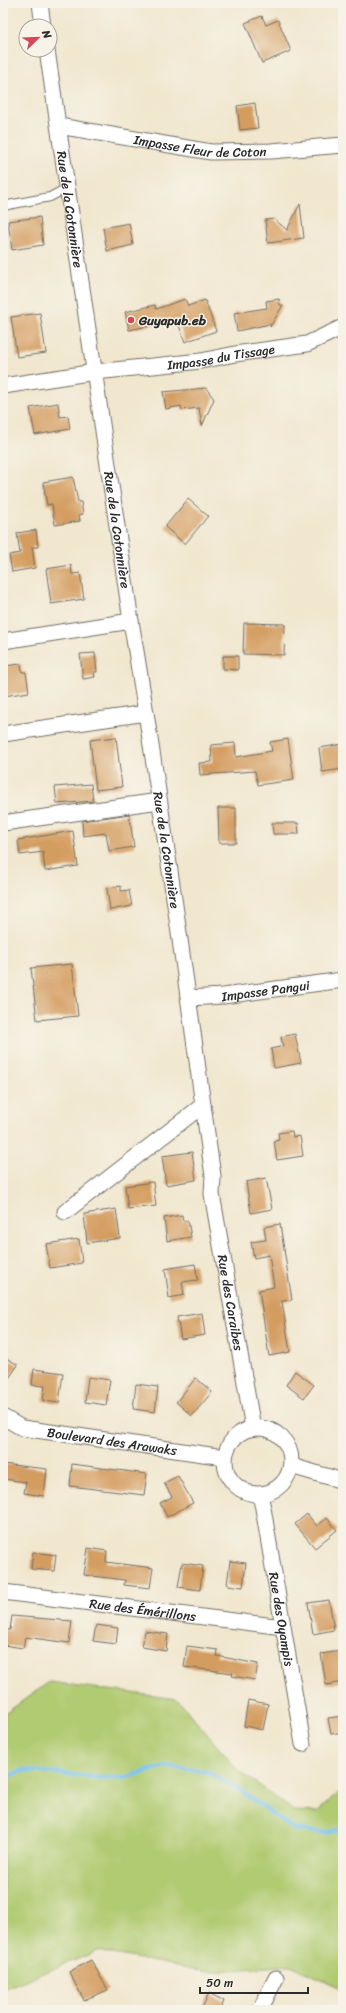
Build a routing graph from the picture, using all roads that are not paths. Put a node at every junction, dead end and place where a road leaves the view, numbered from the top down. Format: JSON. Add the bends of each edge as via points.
{"nodes":[{"id":1,"x":40,"y":3,"type":"edge"},
{"id":2,"x":42,"y":18,"type":"edge"},
{"id":3,"x":48,"y":58,"type":"edge"},
{"id":4,"x":59,"y":126,"type":"junction"},
{"id":5,"x":343,"y":145,"type":"edge"},
{"id":6,"x":66,"y":188,"type":"junction"},
{"id":7,"x":3,"y":206,"type":"edge"},
{"id":8,"x":343,"y":328,"type":"edge"},
{"id":9,"x":95,"y":372,"type":"junction"},
{"id":10,"x":3,"y":386,"type":"edge"},
{"id":11,"x":131,"y":621,"type":"junction"},
{"id":12,"x":3,"y":641,"type":"edge"},
{"id":13,"x":146,"y":713,"type":"junction"},
{"id":14,"x":3,"y":734,"type":"edge"},
{"id":15,"x":160,"y":802,"type":"junction"},
{"id":16,"x":3,"y":823,"type":"edge"},
{"id":17,"x":343,"y":980,"type":"edge"},
{"id":18,"x":190,"y":1004,"type":"junction"},
{"id":19,"x":203,"y":1105,"type":"junction"},
{"id":20,"x":65,"y":1212,"type":"dead end"},
{"id":21,"x":3,"y":1417,"type":"edge"},
{"id":22,"x":253,"y":1428,"type":"junction"},
{"id":23,"x":224,"y":1457,"type":"junction"},
{"id":24,"x":291,"y":1466,"type":"junction"},
{"id":25,"x":343,"y":1481,"type":"edge"},
{"id":26,"x":260,"y":1495,"type":"junction"},
{"id":27,"x":3,"y":1592,"type":"edge"},
{"id":28,"x":283,"y":1627,"type":"junction"},
{"id":29,"x":303,"y":1744,"type":"dead end"},
{"id":30,"x":276,"y":1978,"type":"dead end"},
{"id":31,"x":260,"y":2010,"type":"edge"}],
"edges":[{"from":1,"to":2,"type":"street"},
{"from":3,"to":4,"type":"street","name":"Rue de la Cotonnière"},
{"from":4,"to":5,"type":"street","name":"Impasse Fleur de Coton","via":[[210,152],[271,151]]},
{"from":4,"to":6,"type":"street","name":"Rue de la Cotonnière"},
{"from":6,"to":7,"type":"lane","via":[[50,197]]},
{"from":6,"to":9,"type":"street","name":"Rue de la Cotonnière"},
{"from":8,"to":9,"type":"street","name":"Impasse du Tissage","via":[[307,344],[201,361]]},
{"from":9,"to":10,"type":"street","name":"Impasse du Tissage"},
{"from":9,"to":11,"type":"street","name":"Rue de la Cotonnière"},
{"from":11,"to":12,"type":"street"},
{"from":11,"to":13,"type":"street","name":"Rue de la Cotonnière"},
{"from":13,"to":14,"type":"street"},
{"from":13,"to":15,"type":"street","name":"Rue de la Cotonnière"},
{"from":15,"to":16,"type":"street"},
{"from":15,"to":18,"type":"street","name":"Rue de la Cotonnière"},
{"from":17,"to":18,"type":"street","name":"Impasse Pangui","via":[[223,996]]},
{"from":18,"to":19,"type":"street","name":"Rue de la Cotonnière"},
{"from":19,"to":20,"type":"street"},
{"from":19,"to":22,"type":"street","name":"Rue des Caraibes","via":[[213,1176],[212,1194]]},
{"from":21,"to":23,"type":"street","name":"Boulevard des Arawaks","via":[[22,1428]]},
{"from":22,"to":23,"type":"street","via":[[234,1438],[226,1448]]},
{"from":22,"to":24,"type":"street","via":[[266,1428],[285,1442],[290,1453]]},
{"from":23,"to":26,"type":"street","via":[[225,1469],[230,1480],[248,1494]]},
{"from":24,"to":25,"type":"street"},
{"from":24,"to":26,"type":"street","via":[[284,1483],[269,1493]]},
{"from":26,"to":28,"type":"street","name":"Rue des Oyampis"},
{"from":27,"to":28,"type":"street","name":"Rue des Émérillons"},
{"from":28,"to":29,"type":"street","name":"Rue des Oyampis"},
{"from":30,"to":31,"type":"street"}]}
